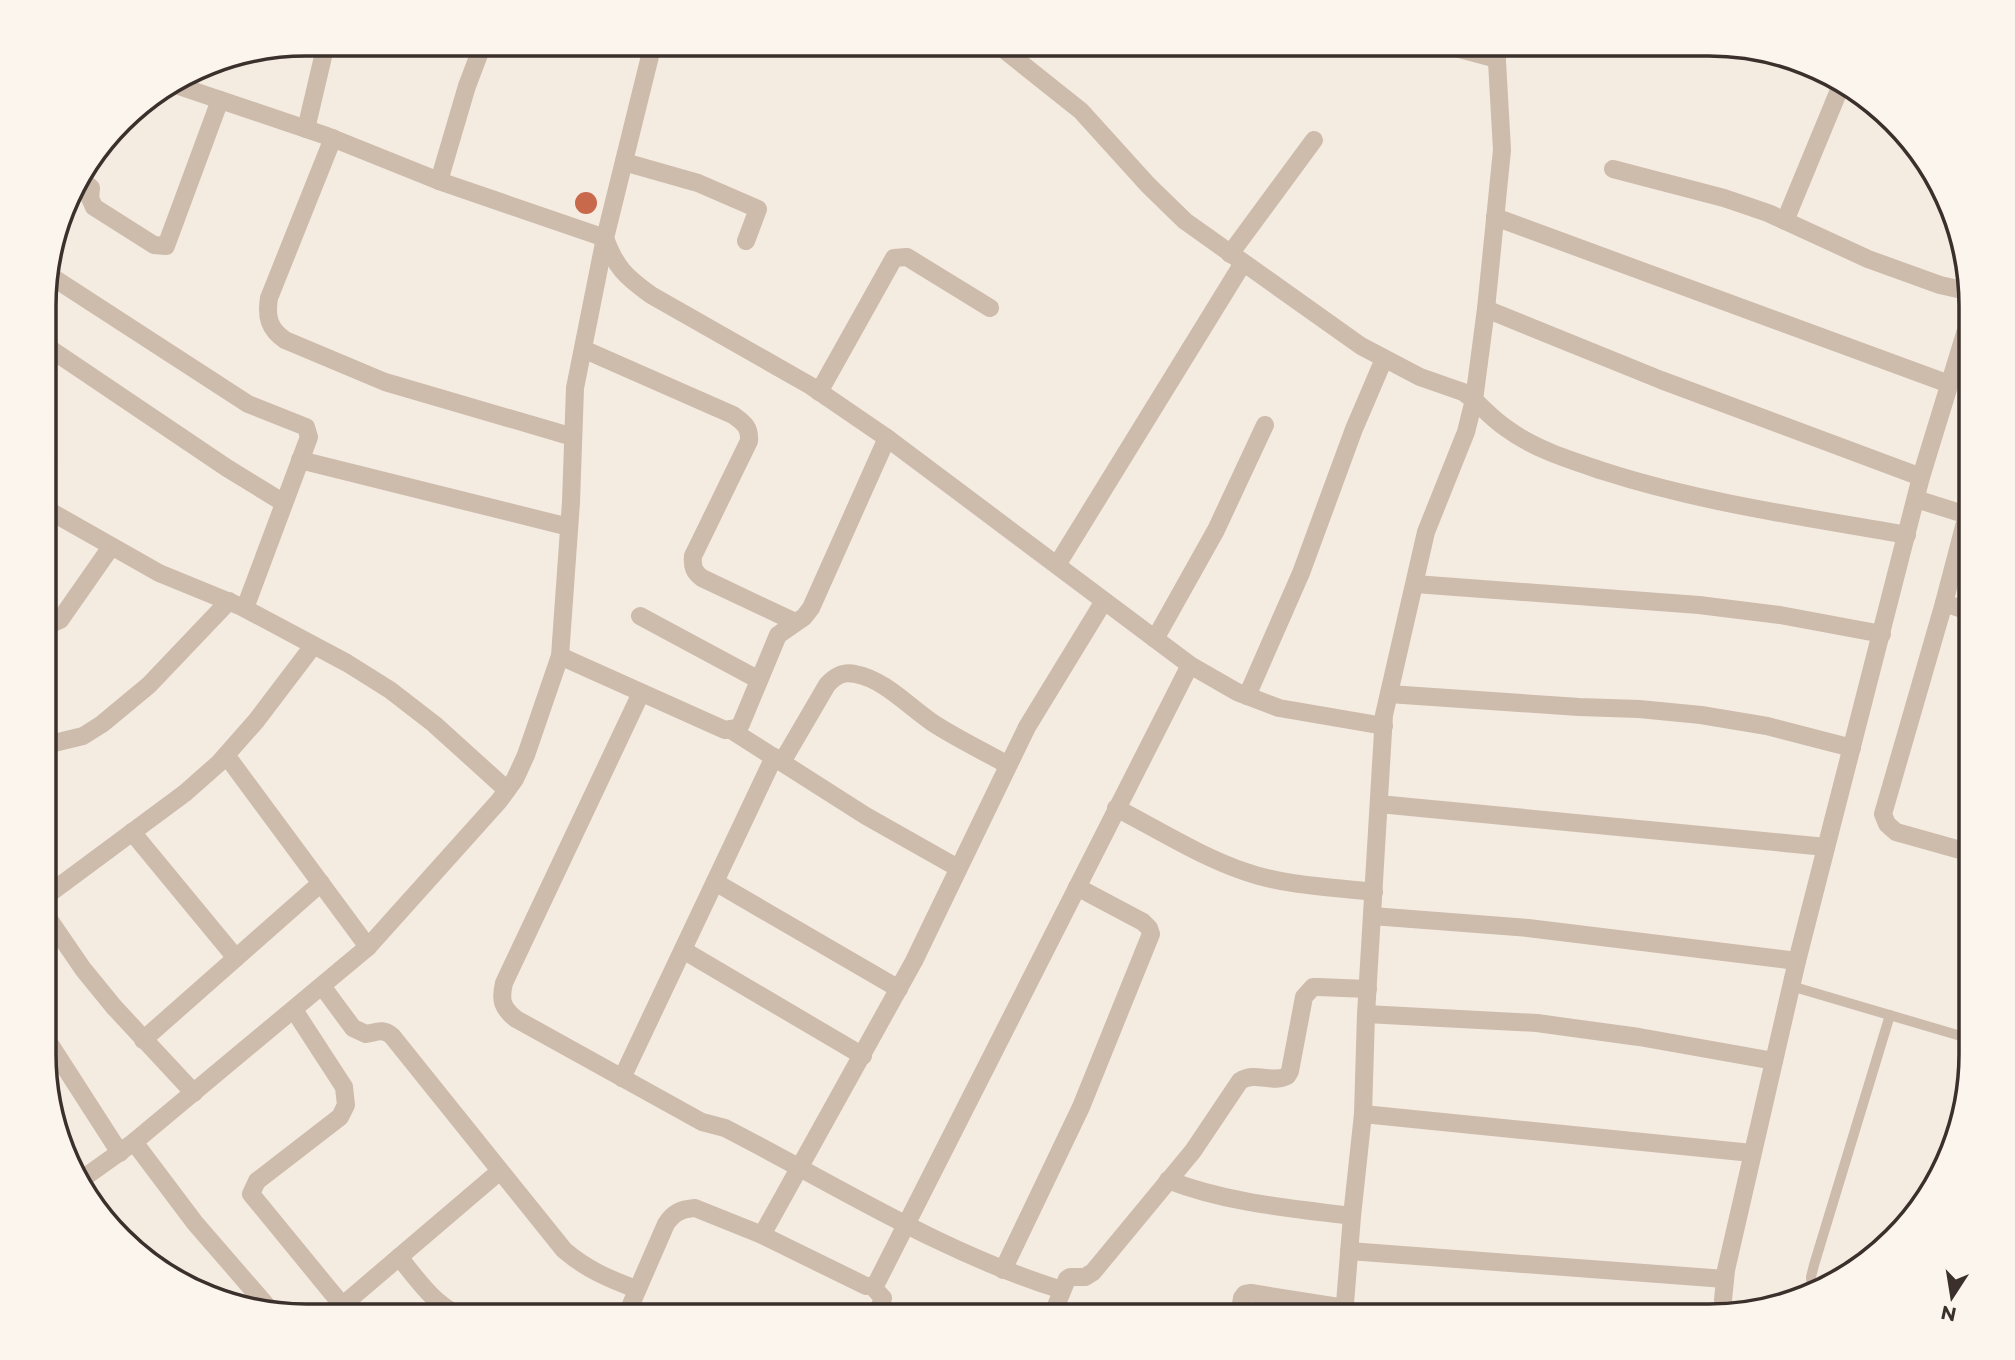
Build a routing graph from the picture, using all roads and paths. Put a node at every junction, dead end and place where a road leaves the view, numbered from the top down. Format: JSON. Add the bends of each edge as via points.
{"nodes":[{"id":1,"x":323,"y":56,"type":"edge"},
{"id":2,"x":478,"y":56,"type":"edge"},
{"id":3,"x":650,"y":56,"type":"edge"},
{"id":4,"x":1012,"y":56,"type":"edge"},
{"id":5,"x":1496,"y":56,"type":"edge"},
{"id":6,"x":184,"y":88,"type":"edge"},
{"id":7,"x":1838,"y":92,"type":"edge"},
{"id":8,"x":220,"y":100,"type":"junction"},
{"id":9,"x":306,"y":129,"type":"junction"},
{"id":10,"x":333,"y":138,"type":"junction"},
{"id":11,"x":1314,"y":140,"type":"dead end"},
{"id":12,"x":624,"y":162,"type":"junction"},
{"id":13,"x":1613,"y":169,"type":"dead end"},
{"id":14,"x":439,"y":181,"type":"junction"},
{"id":15,"x":87,"y":185,"type":"edge"},
{"id":16,"x":1495,"y":217,"type":"junction"},
{"id":17,"x":1785,"y":221,"type":"junction"},
{"id":18,"x":605,"y":238,"type":"junction"},
{"id":19,"x":746,"y":242,"type":"dead end"},
{"id":20,"x":1236,"y":258,"type":"junction"},
{"id":21,"x":58,"y":280,"type":"edge"},
{"id":22,"x":1958,"y":288,"type":"edge"},
{"id":23,"x":990,"y":308,"type":"dead end"},
{"id":24,"x":1486,"y":309,"type":"junction"},
{"id":25,"x":583,"y":349,"type":"junction"},
{"id":26,"x":56,"y":353,"type":"edge"},
{"id":27,"x":1958,"y":357,"type":"edge"},
{"id":28,"x":1384,"y":359,"type":"junction"},
{"id":29,"x":1950,"y":384,"type":"junction"},
{"id":30,"x":819,"y":392,"type":"junction"},
{"id":31,"x":1474,"y":400,"type":"junction"},
{"id":32,"x":1265,"y":425,"type":"dead end"},
{"id":33,"x":573,"y":436,"type":"junction"},
{"id":34,"x":887,"y":438,"type":"junction"},
{"id":35,"x":300,"y":460,"type":"junction"},
{"id":36,"x":1922,"y":477,"type":"junction"},
{"id":37,"x":1916,"y":499,"type":"junction"},
{"id":38,"x":284,"y":503,"type":"junction"},
{"id":39,"x":1958,"y":509,"type":"edge"},
{"id":40,"x":56,"y":515,"type":"edge"},
{"id":41,"x":569,"y":527,"type":"junction"},
{"id":42,"x":1907,"y":535,"type":"junction"},
{"id":43,"x":111,"y":547,"type":"junction"},
{"id":44,"x":1958,"y":550,"type":"edge"},
{"id":45,"x":1056,"y":565,"type":"junction"},
{"id":46,"x":1415,"y":584,"type":"junction"},
{"id":47,"x":1104,"y":601,"type":"junction"},
{"id":48,"x":1944,"y":603,"type":"junction"},
{"id":49,"x":237,"y":605,"type":"junction"},
{"id":50,"x":1958,"y":608,"type":"edge"},
{"id":51,"x":640,"y":616,"type":"dead end"},
{"id":52,"x":56,"y":622,"type":"edge"},
{"id":53,"x":795,"y":622,"type":"junction"},
{"id":54,"x":1882,"y":634,"type":"junction"},
{"id":55,"x":1155,"y":639,"type":"junction"},
{"id":56,"x":313,"y":646,"type":"junction"},
{"id":57,"x":560,"y":656,"type":"junction"},
{"id":58,"x":1190,"y":665,"type":"junction"},
{"id":59,"x":759,"y":680,"type":"junction"},
{"id":60,"x":641,"y":693,"type":"junction"},
{"id":61,"x":1389,"y":694,"type":"junction"},
{"id":62,"x":1247,"y":696,"type":"junction"},
{"id":63,"x":1384,"y":726,"type":"junction"},
{"id":64,"x":731,"y":730,"type":"junction"},
{"id":65,"x":56,"y":743,"type":"edge"},
{"id":66,"x":1852,"y":748,"type":"junction"},
{"id":67,"x":226,"y":755,"type":"junction"},
{"id":68,"x":778,"y":760,"type":"junction"},
{"id":69,"x":1008,"y":765,"type":"junction"},
{"id":70,"x":507,"y":790,"type":"junction"},
{"id":71,"x":1379,"y":804,"type":"junction"},
{"id":72,"x":1116,"y":808,"type":"junction"},
{"id":73,"x":132,"y":832,"type":"junction"},
{"id":74,"x":1826,"y":847,"type":"junction"},
{"id":75,"x":1959,"y":850,"type":"edge"},
{"id":76,"x":958,"y":869,"type":"junction"},
{"id":77,"x":715,"y":882,"type":"junction"},
{"id":78,"x":321,"y":883,"type":"junction"},
{"id":79,"x":1077,"y":887,"type":"junction"},
{"id":80,"x":56,"y":889,"type":"edge"},
{"id":81,"x":1374,"y":892,"type":"junction"},
{"id":82,"x":1372,"y":916,"type":"junction"},
{"id":83,"x":56,"y":930,"type":"edge"},
{"id":84,"x":368,"y":947,"type":"junction"},
{"id":85,"x":682,"y":950,"type":"junction"},
{"id":86,"x":236,"y":958,"type":"junction"},
{"id":87,"x":1797,"y":961,"type":"junction"},
{"id":88,"x":322,"y":986,"type":"junction"},
{"id":89,"x":1791,"y":986,"type":"junction"},
{"id":90,"x":899,"y":989,"type":"junction"},
{"id":91,"x":1368,"y":989,"type":"junction"},
{"id":92,"x":294,"y":1010,"type":"junction"},
{"id":93,"x":1366,"y":1014,"type":"junction"},
{"id":94,"x":1890,"y":1015,"type":"junction"},
{"id":95,"x":1959,"y":1035,"type":"edge"},
{"id":96,"x":143,"y":1040,"type":"junction"},
{"id":97,"x":863,"y":1056,"type":"junction"},
{"id":98,"x":1773,"y":1061,"type":"junction"},
{"id":99,"x":57,"y":1065,"type":"edge"},
{"id":100,"x":622,"y":1078,"type":"junction"},
{"id":101,"x":194,"y":1093,"type":"junction"},
{"id":102,"x":1363,"y":1114,"type":"junction"},
{"id":103,"x":127,"y":1148,"type":"junction"},
{"id":104,"x":1752,"y":1153,"type":"junction"},
{"id":105,"x":800,"y":1167,"type":"junction"},
{"id":106,"x":500,"y":1171,"type":"junction"},
{"id":107,"x":87,"y":1176,"type":"edge"},
{"id":108,"x":1168,"y":1180,"type":"junction"},
{"id":109,"x":1352,"y":1216,"type":"junction"},
{"id":110,"x":906,"y":1225,"type":"junction"},
{"id":111,"x":762,"y":1235,"type":"junction"},
{"id":112,"x":1349,"y":1251,"type":"junction"},
{"id":113,"x":399,"y":1257,"type":"junction"},
{"id":114,"x":1003,"y":1270,"type":"junction"},
{"id":115,"x":1725,"y":1279,"type":"junction"},
{"id":116,"x":1811,"y":1282,"type":"edge"},
{"id":117,"x":872,"y":1286,"type":"junction"},
{"id":118,"x":636,"y":1289,"type":"junction"},
{"id":119,"x":1062,"y":1290,"type":"junction"},
{"id":120,"x":263,"y":1300,"type":"edge"},
{"id":121,"x":1725,"y":1303,"type":"edge"},
{"id":122,"x":335,"y":1304,"type":"edge"},
{"id":123,"x":349,"y":1304,"type":"edge"},
{"id":124,"x":439,"y":1304,"type":"edge"},
{"id":125,"x":630,"y":1304,"type":"edge"},
{"id":126,"x":881,"y":1304,"type":"edge"},
{"id":127,"x":1057,"y":1304,"type":"edge"},
{"id":128,"x":1241,"y":1304,"type":"edge"},
{"id":129,"x":1305,"y":1304,"type":"edge"},
{"id":130,"x":1345,"y":1304,"type":"edge"}],
"edges":[{"from":1,"to":9,"type":"street"},
{"from":2,"to":14,"type":"street"},
{"from":3,"to":12,"type":"street"},
{"from":4,"to":20,"type":"street","via":[[1081,111],[1185,220]]},
{"from":5,"to":16,"type":"street","via":[[1502,150]]},
{"from":6,"to":8,"type":"street"},
{"from":7,"to":17,"type":"street"},
{"from":8,"to":9,"type":"street"},
{"from":8,"to":15,"type":"street","via":[[166,246],[154,245],[94,207]]},
{"from":9,"to":10,"type":"street"},
{"from":10,"to":14,"type":"street"},
{"from":10,"to":33,"type":"street","via":[[269,298],[267,313],[275,333],[385,382]]},
{"from":11,"to":20,"type":"street"},
{"from":12,"to":18,"type":"street"},
{"from":12,"to":19,"type":"street","via":[[698,183],[758,209]]},
{"from":13,"to":17,"type":"street","via":[[1724,198]]},
{"from":14,"to":18,"type":"street"},
{"from":16,"to":24,"type":"street"},
{"from":16,"to":29,"type":"street"},
{"from":17,"to":22,"type":"street","via":[[1894,268]]},
{"from":18,"to":25,"type":"street"},
{"from":18,"to":30,"type":"street","via":[[626,278]]},
{"from":20,"to":28,"type":"street"},
{"from":20,"to":45,"type":"street"},
{"from":21,"to":35,"type":"street","via":[[248,404],[306,427],[309,437]]},
{"from":23,"to":30,"type":"street","via":[[906,257],[894,258]]},
{"from":24,"to":31,"type":"street"},
{"from":24,"to":36,"type":"street"},
{"from":25,"to":33,"type":"street"},
{"from":25,"to":53,"type":"street","via":[[745,424],[750,432],[748,441],[693,556],[692,567],[702,578]]},
{"from":26,"to":38,"type":"street"},
{"from":27,"to":29,"type":"street"},
{"from":28,"to":31,"type":"street"},
{"from":28,"to":62,"type":"street","via":[[1301,573]]},
{"from":29,"to":36,"type":"street"},
{"from":30,"to":34,"type":"street"},
{"from":31,"to":42,"type":"street","via":[[1507,429],[1532,443],[1635,481],[1720,502]]},
{"from":31,"to":46,"type":"street","via":[[1426,532]]},
{"from":32,"to":55,"type":"street","via":[[1227,509]]},
{"from":33,"to":41,"type":"street"},
{"from":34,"to":45,"type":"street"},
{"from":34,"to":53,"type":"street","via":[[811,608]]},
{"from":35,"to":38,"type":"street"},
{"from":35,"to":41,"type":"street"},
{"from":36,"to":37,"type":"street"},
{"from":37,"to":39,"type":"street"},
{"from":37,"to":42,"type":"street"},
{"from":38,"to":49,"type":"street"},
{"from":40,"to":43,"type":"street"},
{"from":41,"to":57,"type":"street"},
{"from":42,"to":54,"type":"street"},
{"from":43,"to":49,"type":"street","via":[[159,573]]},
{"from":43,"to":52,"type":"street"},
{"from":44,"to":48,"type":"street"},
{"from":45,"to":47,"type":"street"},
{"from":46,"to":54,"type":"street","via":[[1699,605]]},
{"from":46,"to":61,"type":"street"},
{"from":47,"to":55,"type":"street"},
{"from":47,"to":69,"type":"street"},
{"from":48,"to":50,"type":"street"},
{"from":48,"to":75,"type":"street","via":[[1883,814],[1896,832]]},
{"from":49,"to":56,"type":"street"},
{"from":49,"to":65,"type":"street","via":[[102,724],[83,736]]},
{"from":51,"to":59,"type":"street"},
{"from":53,"to":59,"type":"street","via":[[778,635]]},
{"from":54,"to":66,"type":"street"},
{"from":55,"to":58,"type":"street"},
{"from":56,"to":67,"type":"street"},
{"from":56,"to":70,"type":"street","via":[[390,690]]},
{"from":57,"to":60,"type":"street"},
{"from":57,"to":70,"type":"street","via":[[526,755]]},
{"from":58,"to":62,"type":"street"},
{"from":58,"to":72,"type":"street"},
{"from":59,"to":64,"type":"street","via":[[741,724]]},
{"from":60,"to":64,"type":"street"},
{"from":60,"to":100,"type":"street","via":[[500,998],[516,1019]]},
{"from":61,"to":63,"type":"street"},
{"from":61,"to":66,"type":"street","via":[[1701,715]]},
{"from":62,"to":63,"type":"street","via":[[1279,708]]},
{"from":63,"to":71,"type":"street"},
{"from":64,"to":68,"type":"street"},
{"from":66,"to":74,"type":"street"},
{"from":67,"to":73,"type":"street"},
{"from":67,"to":78,"type":"street"},
{"from":68,"to":69,"type":"street","via":[[827,685],[846,673],[872,680],[935,724]]},
{"from":68,"to":76,"type":"street"},
{"from":68,"to":77,"type":"street"},
{"from":69,"to":76,"type":"street"},
{"from":70,"to":84,"type":"street"},
{"from":71,"to":74,"type":"street"},
{"from":71,"to":81,"type":"street"},
{"from":72,"to":79,"type":"street"},
{"from":72,"to":81,"type":"street","via":[[1247,873]]},
{"from":73,"to":80,"type":"street"},
{"from":73,"to":86,"type":"street"},
{"from":74,"to":87,"type":"street"},
{"from":76,"to":90,"type":"street"},
{"from":77,"to":85,"type":"street"},
{"from":77,"to":90,"type":"street"},
{"from":78,"to":84,"type":"street"},
{"from":78,"to":86,"type":"street"},
{"from":79,"to":110,"type":"street"},
{"from":79,"to":114,"type":"street","via":[[1143,922],[1151,934],[1081,1107]]},
{"from":81,"to":82,"type":"street"},
{"from":82,"to":87,"type":"street","via":[[1528,928]]},
{"from":82,"to":91,"type":"street"},
{"from":83,"to":96,"type":"street"},
{"from":84,"to":88,"type":"street"},
{"from":85,"to":97,"type":"street"},
{"from":85,"to":100,"type":"street"},
{"from":86,"to":96,"type":"street"},
{"from":87,"to":89,"type":"street"},
{"from":88,"to":92,"type":"street"},
{"from":88,"to":106,"type":"street","via":[[354,1028],[366,1034],[380,1030],[391,1036]]},
{"from":89,"to":94,"type":"lane"},
{"from":89,"to":98,"type":"street"},
{"from":90,"to":97,"type":"street"},
{"from":91,"to":93,"type":"street"},
{"from":91,"to":108,"type":"street","via":[[1318,987],[1308,991],[1287,1076],[1240,1081]]},
{"from":92,"to":101,"type":"street"},
{"from":92,"to":122,"type":"street","via":[[344,1087],[346,1105],[340,1117],[257,1181],[251,1194]]},
{"from":93,"to":98,"type":"street","via":[[1537,1023]]},
{"from":93,"to":102,"type":"street"},
{"from":94,"to":95,"type":"lane"},
{"from":94,"to":116,"type":"lane"},
{"from":96,"to":101,"type":"street"},
{"from":97,"to":105,"type":"street"},
{"from":98,"to":104,"type":"street"},
{"from":99,"to":103,"type":"street"},
{"from":100,"to":105,"type":"street","via":[[702,1122],[725,1128]]},
{"from":101,"to":103,"type":"street"},
{"from":102,"to":104,"type":"street"},
{"from":102,"to":109,"type":"street"},
{"from":103,"to":107,"type":"street"},
{"from":103,"to":120,"type":"street"},
{"from":104,"to":115,"type":"street"},
{"from":105,"to":110,"type":"street"},
{"from":105,"to":111,"type":"street"},
{"from":106,"to":113,"type":"street"},
{"from":106,"to":118,"type":"street","via":[[550,1235],[580,1264]]},
{"from":108,"to":109,"type":"street","via":[[1233,1200]]},
{"from":108,"to":119,"type":"street","via":[[1093,1272],[1070,1277]]},
{"from":109,"to":112,"type":"street"},
{"from":110,"to":114,"type":"street"},
{"from":110,"to":117,"type":"street"},
{"from":111,"to":117,"type":"street"},
{"from":111,"to":118,"type":"street","via":[[695,1208],[683,1209],[666,1224]]},
{"from":112,"to":115,"type":"street"},
{"from":112,"to":130,"type":"street"},
{"from":113,"to":123,"type":"street"},
{"from":113,"to":124,"type":"street"},
{"from":114,"to":119,"type":"street"},
{"from":115,"to":121,"type":"street"},
{"from":117,"to":126,"type":"street","via":[[883,1298]]},
{"from":118,"to":125,"type":"street"},
{"from":119,"to":127,"type":"street"},
{"from":128,"to":129,"type":"street","via":[[1245,1294],[1251,1293]]}]}
